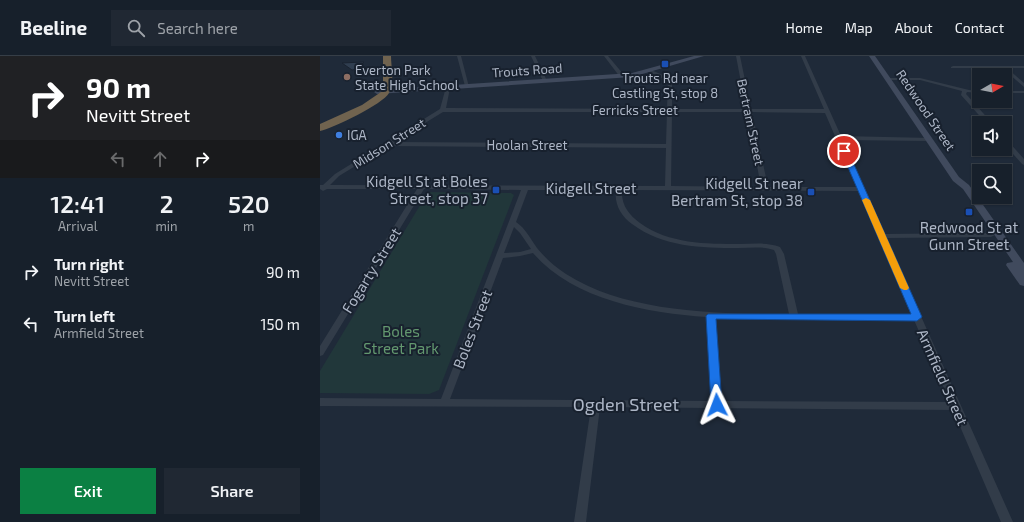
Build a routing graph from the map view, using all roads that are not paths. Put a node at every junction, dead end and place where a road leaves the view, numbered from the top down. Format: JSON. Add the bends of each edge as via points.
{"nodes":[{"id":1,"x":381,"y":56,"type":"edge"},
{"id":2,"x":387,"y":56,"type":"edge"},
{"id":3,"x":459,"y":56,"type":"edge"},
{"id":4,"x":533,"y":56,"type":"edge"},
{"id":5,"x":606,"y":56,"type":"edge"},
{"id":6,"x":701,"y":56,"type":"edge"},
{"id":7,"x":738,"y":56,"type":"edge"},
{"id":8,"x":803,"y":56,"type":"edge"},
{"id":9,"x":872,"y":56,"type":"edge"},
{"id":10,"x":953,"y":67,"type":"dead end"},
{"id":11,"x":1003,"y":67,"type":"junction"},
{"id":12,"x":1024,"y":67,"type":"edge"},
{"id":13,"x":650,"y":71,"type":"junction"},
{"id":14,"x":622,"y":76,"type":"junction"},
{"id":15,"x":888,"y":79,"type":"junction"},
{"id":16,"x":545,"y":81,"type":"junction"},
{"id":17,"x":467,"y":86,"type":"junction"},
{"id":18,"x":1024,"y":86,"type":"edge"},
{"id":19,"x":448,"y":88,"type":"junction"},
{"id":20,"x":965,"y":90,"type":"junction"},
{"id":21,"x":972,"y":91,"type":"edge"},
{"id":22,"x":382,"y":92,"type":"junction"},
{"id":23,"x":1012,"y":92,"type":"edge"},
{"id":24,"x":1024,"y":92,"type":"edge"},
{"id":25,"x":443,"y":110,"type":"junction"},
{"id":26,"x":670,"y":111,"type":"junction"},
{"id":27,"x":749,"y":111,"type":"junction"},
{"id":28,"x":827,"y":111,"type":"junction"},
{"id":29,"x":983,"y":116,"type":"edge"},
{"id":30,"x":320,"y":128,"type":"edge"},
{"id":31,"x":839,"y":138,"type":"junction"},
{"id":32,"x":929,"y":139,"type":"junction"},
{"id":33,"x":387,"y":144,"type":"junction"},
{"id":34,"x":668,"y":146,"type":"junction"},
{"id":35,"x":1012,"y":149,"type":"edge"},
{"id":36,"x":1024,"y":163,"type":"edge"},
{"id":37,"x":956,"y":179,"type":"junction"},
{"id":38,"x":322,"y":187,"type":"edge"},
{"id":39,"x":422,"y":187,"type":"junction"},
{"id":40,"x":525,"y":188,"type":"junction"},
{"id":41,"x":619,"y":188,"type":"junction"},
{"id":42,"x":668,"y":188,"type":"junction"},
{"id":43,"x":765,"y":189,"type":"junction"},
{"id":44,"x":861,"y":189,"type":"junction"},
{"id":45,"x":320,"y":193,"type":"edge"},
{"id":46,"x":512,"y":223,"type":"junction"},
{"id":47,"x":991,"y":235,"type":"junction"},
{"id":48,"x":882,"y":236,"type":"junction"},
{"id":49,"x":535,"y":250,"type":"junction"},
{"id":50,"x":499,"y":256,"type":"junction"},
{"id":51,"x":1024,"y":271,"type":"edge"},
{"id":52,"x":1024,"y":283,"type":"edge"},
{"id":53,"x":711,"y":316,"type":"junction"},
{"id":54,"x":794,"y":317,"type":"junction"},
{"id":55,"x":917,"y":317,"type":"junction"},
{"id":56,"x":320,"y":353,"type":"edge"},
{"id":57,"x":320,"y":402,"type":"edge"},
{"id":58,"x":444,"y":403,"type":"junction"},
{"id":59,"x":596,"y":404,"type":"junction"},
{"id":60,"x":717,"y":405,"type":"junction"},
{"id":61,"x":956,"y":406,"type":"junction"},
{"id":62,"x":580,"y":522,"type":"edge"},
{"id":63,"x":1007,"y":522,"type":"edge"}],
"edges":[{"from":1,"to":22,"type":"highway"},
{"from":2,"to":22,"type":"highway"},
{"from":3,"to":17,"type":"street"},
{"from":4,"to":16,"type":"street"},
{"from":5,"to":14,"type":"street"},
{"from":6,"to":13,"type":"street","name":"Trouts Road"},
{"from":7,"to":27,"type":"street","name":"Bertram Street"},
{"from":8,"to":28,"type":"street","name":"Armfield Street"},
{"from":9,"to":15,"type":"street","name":"Redwood Street"},
{"from":10,"to":11,"type":"street"},
{"from":11,"to":12,"type":"street"},
{"from":11,"to":18,"type":"street"},
{"from":13,"to":14,"type":"street","name":"Trouts Road"},
{"from":13,"to":26,"type":"street","via":[[670,81]]},
{"from":14,"to":16,"type":"street","name":"Trouts Road"},
{"from":15,"to":20,"type":"street","via":[[920,79]]},
{"from":15,"to":32,"type":"street","name":"Redwood Street"},
{"from":16,"to":17,"type":"street","name":"Trouts Road"},
{"from":17,"to":19,"type":"street","name":"Trouts Road"},
{"from":19,"to":22,"type":"street","name":"Trouts Road"},
{"from":19,"to":25,"type":"street","name":"Midson Street"},
{"from":20,"to":21,"type":"street"},
{"from":20,"to":29,"type":"street","via":[[964,94]]},
{"from":22,"to":30,"type":"highway"},
{"from":23,"to":24,"type":"street"},
{"from":25,"to":26,"type":"street","name":"Ferricks Street"},
{"from":25,"to":33,"type":"street","name":"Midson Street"},
{"from":26,"to":27,"type":"street","name":"Ferricks Street"},
{"from":26,"to":34,"type":"street"},
{"from":27,"to":28,"type":"street","name":"Ferricks Street"},
{"from":27,"to":43,"type":"street","name":"Bertram Street"},
{"from":28,"to":31,"type":"street","name":"Armfield Street"},
{"from":31,"to":32,"type":"street"},
{"from":31,"to":44,"type":"street","name":"Armfield Street"},
{"from":32,"to":37,"type":"street","name":"Redwood Street"},
{"from":33,"to":34,"type":"street","name":"Hoolan Street"},
{"from":33,"to":38,"type":"street","name":"Midson Street"},
{"from":34,"to":42,"type":"street"},
{"from":35,"to":36,"type":"street"},
{"from":37,"to":47,"type":"street","name":"Redwood Street"},
{"from":37,"to":51,"type":"street","name":"Redwood Street","via":[[966,187]]},
{"from":38,"to":39,"type":"street","name":"Kidgell Street"},
{"from":38,"to":45,"type":"street","name":"Midson Street"},
{"from":39,"to":40,"type":"street","name":"Kidgell Street"},
{"from":39,"to":56,"type":"street","name":"Fogarty Street"},
{"from":40,"to":41,"type":"street","name":"Kidgell Street"},
{"from":40,"to":46,"type":"street","name":"Boles Street"},
{"from":41,"to":42,"type":"street","name":"Kidgell Street"},
{"from":41,"to":54,"type":"street","via":[[618,199],[624,212],[638,225],[657,235],[693,244],[777,249]]},
{"from":42,"to":43,"type":"street","name":"Kidgell Street"},
{"from":43,"to":44,"type":"street","name":"Kidgell Street"},
{"from":44,"to":48,"type":"street","name":"Armfield Street"},
{"from":46,"to":49,"type":"street","via":[[523,230]]},
{"from":46,"to":50,"type":"street","name":"Boles Street"},
{"from":47,"to":48,"type":"street"},
{"from":47,"to":52,"type":"street","name":"Redwood Street"},
{"from":48,"to":55,"type":"street","name":"Armfield Street"},
{"from":49,"to":50,"type":"street"},
{"from":49,"to":53,"type":"street","via":[[563,275],[608,297],[665,311]]},
{"from":50,"to":58,"type":"street","name":"Boles Street"},
{"from":53,"to":54,"type":"street"},
{"from":53,"to":60,"type":"street"},
{"from":54,"to":55,"type":"street"},
{"from":55,"to":61,"type":"street","name":"Armfield Street"},
{"from":57,"to":58,"type":"street","name":"Ogden Street"},
{"from":58,"to":59,"type":"street","name":"Ogden Street"},
{"from":59,"to":60,"type":"street","name":"Ogden Street"},
{"from":59,"to":62,"type":"street"},
{"from":60,"to":61,"type":"street","name":"Ogden Street"},
{"from":61,"to":63,"type":"street","name":"Armfield Street"}]}
